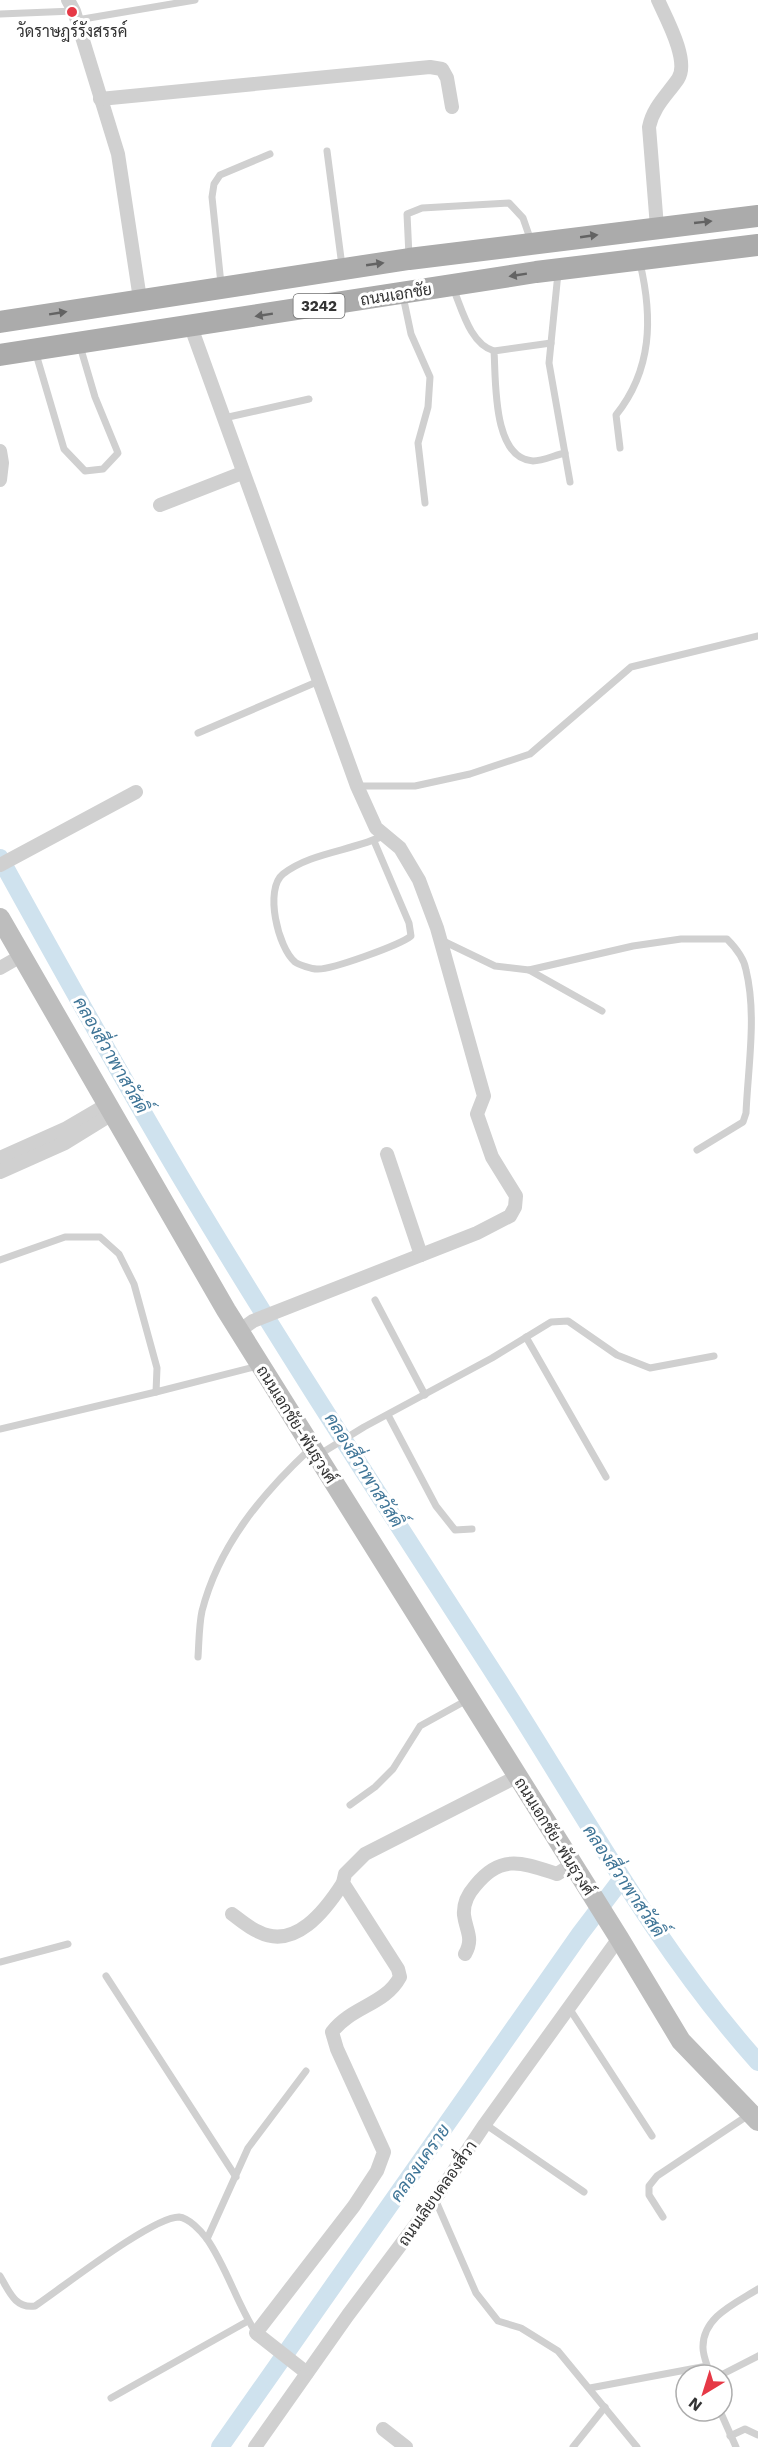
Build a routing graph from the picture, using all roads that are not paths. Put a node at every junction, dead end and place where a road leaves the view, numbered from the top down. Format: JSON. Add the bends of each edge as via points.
{"nodes":[{"id":1,"x":195,"y":0,"type":"edge"},
{"id":2,"x":658,"y":0,"type":"edge"},
{"id":3,"x":73,"y":10,"type":"edge"},
{"id":4,"x":0,"y":14,"type":"edge"},
{"id":5,"x":100,"y":99,"type":"junction"},
{"id":6,"x":452,"y":106,"type":"dead end"},
{"id":7,"x":327,"y":151,"type":"dead end"},
{"id":8,"x":270,"y":154,"type":"dead end"},
{"id":9,"x":758,"y":216,"type":"edge"},
{"id":10,"x":657,"y":227,"type":"junction"},
{"id":11,"x":532,"y":244,"type":"junction"},
{"id":12,"x":758,"y":246,"type":"edge"},
{"id":13,"x":409,"y":259,"type":"junction"},
{"id":14,"x":639,"y":261,"type":"junction"},
{"id":15,"x":342,"y":268,"type":"junction"},
{"id":16,"x":558,"y":269,"type":"junction"},
{"id":17,"x":221,"y":286,"type":"junction"},
{"id":18,"x":453,"y":286,"type":"junction"},
{"id":19,"x":402,"y":293,"type":"junction"},
{"id":20,"x":140,"y":299,"type":"junction"},
{"id":21,"x":0,"y":322,"type":"edge"},
{"id":22,"x":191,"y":327,"type":"junction"},
{"id":23,"x":550,"y":343,"type":"junction"},
{"id":24,"x":79,"y":344,"type":"junction"},
{"id":25,"x":35,"y":350,"type":"junction"},
{"id":26,"x":494,"y":351,"type":"junction"},
{"id":27,"x":0,"y":356,"type":"edge"},
{"id":28,"x":309,"y":399,"type":"dead end"},
{"id":29,"x":222,"y":418,"type":"junction"},
{"id":30,"x":620,"y":448,"type":"dead end"},
{"id":31,"x":0,"y":451,"type":"edge"},
{"id":32,"x":565,"y":453,"type":"junction"},
{"id":33,"x":242,"y":473,"type":"junction"},
{"id":34,"x":0,"y":480,"type":"edge"},
{"id":35,"x":570,"y":482,"type":"dead end"},
{"id":36,"x":424,"y":503,"type":"dead end"},
{"id":37,"x":160,"y":505,"type":"dead end"},
{"id":38,"x":758,"y":636,"type":"edge"},
{"id":39,"x":319,"y":681,"type":"junction"},
{"id":40,"x":198,"y":733,"type":"dead end"},
{"id":41,"x":357,"y":786,"type":"junction"},
{"id":42,"x":136,"y":792,"type":"dead end"},
{"id":43,"x":379,"y":838,"type":"junction"},
{"id":44,"x":0,"y":865,"type":"edge"},
{"id":45,"x":0,"y":918,"type":"edge"},
{"id":46,"x":440,"y":940,"type":"junction"},
{"id":47,"x":21,"y":956,"type":"junction"},
{"id":48,"x":0,"y":968,"type":"edge"},
{"id":49,"x":529,"y":970,"type":"junction"},
{"id":50,"x":602,"y":1011,"type":"dead end"},
{"id":51,"x":109,"y":1109,"type":"junction"},
{"id":52,"x":697,"y":1150,"type":"dead end"},
{"id":53,"x":387,"y":1154,"type":"dead end"},
{"id":54,"x":0,"y":1158,"type":"edge"},
{"id":55,"x":0,"y":1172,"type":"edge"},
{"id":56,"x":421,"y":1254,"type":"junction"},
{"id":57,"x":0,"y":1260,"type":"edge"},
{"id":58,"x":375,"y":1300,"type":"dead end"},
{"id":59,"x":246,"y":1326,"type":"junction"},
{"id":60,"x":526,"y":1337,"type":"junction"},
{"id":61,"x":714,"y":1356,"type":"dead end"},
{"id":62,"x":261,"y":1365,"type":"junction"},
{"id":63,"x":156,"y":1392,"type":"junction"},
{"id":64,"x":425,"y":1395,"type":"junction"},
{"id":65,"x":388,"y":1415,"type":"junction"},
{"id":66,"x":0,"y":1429,"type":"edge"},
{"id":67,"x":321,"y":1450,"type":"junction"},
{"id":68,"x":606,"y":1477,"type":"dead end"},
{"id":69,"x":472,"y":1529,"type":"dead end"},
{"id":70,"x":198,"y":1657,"type":"dead end"},
{"id":71,"x":470,"y":1699,"type":"junction"},
{"id":72,"x":518,"y":1776,"type":"junction"},
{"id":73,"x":350,"y":1805,"type":"dead end"},
{"id":74,"x":573,"y":1864,"type":"junction"},
{"id":75,"x":343,"y":1883,"type":"junction"},
{"id":76,"x":232,"y":1914,"type":"dead end"},
{"id":77,"x":614,"y":1929,"type":"junction"},
{"id":78,"x":68,"y":1944,"type":"dead end"},
{"id":79,"x":465,"y":1954,"type":"dead end"},
{"id":80,"x":0,"y":1962,"type":"edge"},
{"id":81,"x":106,"y":1976,"type":"dead end"},
{"id":82,"x":569,"y":2008,"type":"junction"},
{"id":83,"x":306,"y":2072,"type":"dead end"},
{"id":84,"x":754,"y":2117,"type":"edge"},
{"id":85,"x":485,"y":2124,"type":"junction"},
{"id":86,"x":651,"y":2136,"type":"dead end"},
{"id":87,"x":236,"y":2177,"type":"junction"},
{"id":88,"x":584,"y":2192,"type":"dead end"},
{"id":89,"x":435,"y":2199,"type":"junction"},
{"id":90,"x":663,"y":2217,"type":"dead end"},
{"id":91,"x":207,"y":2239,"type":"junction"},
{"id":92,"x":0,"y":2276,"type":"edge"},
{"id":93,"x":758,"y":2289,"type":"edge"},
{"id":94,"x":255,"y":2331,"type":"junction"},
{"id":95,"x":758,"y":2356,"type":"edge"},
{"id":96,"x":706,"y":2363,"type":"edge"},
{"id":97,"x":734,"y":2369,"type":"edge"},
{"id":98,"x":674,"y":2372,"type":"edge"},
{"id":99,"x":307,"y":2373,"type":"junction"},
{"id":100,"x":590,"y":2388,"type":"junction"},
{"id":101,"x":111,"y":2398,"type":"dead end"},
{"id":102,"x":605,"y":2407,"type":"junction"},
{"id":103,"x":725,"y":2423,"type":"edge"},
{"id":104,"x":383,"y":2429,"type":"dead end"},
{"id":105,"x":758,"y":2434,"type":"edge"},
{"id":106,"x":730,"y":2436,"type":"junction"},
{"id":107,"x":255,"y":2447,"type":"edge"},
{"id":108,"x":406,"y":2447,"type":"edge"},
{"id":109,"x":573,"y":2447,"type":"edge"},
{"id":110,"x":637,"y":2447,"type":"edge"},
{"id":111,"x":736,"y":2447,"type":"edge"}],
"edges":[{"from":1,"to":3,"type":"lane"},
{"from":2,"to":10,"type":"street","via":[[682,65],[679,77],[651,115],[649,127]]},
{"from":3,"to":4,"type":"lane"},
{"from":3,"to":5,"type":"street"},
{"from":5,"to":6,"type":"street","via":[[430,67],[442,69]]},
{"from":5,"to":20,"type":"street","via":[[118,154]]},
{"from":7,"to":15,"type":"lane"},
{"from":8,"to":17,"type":"lane","via":[[220,175],[214,184]]},
{"from":10,"to":9,"type":"main road","name":"ถนนเอกชัย","number":"3242","one_way":true},
{"from":11,"to":10,"type":"main road","name":"ถนนเอกชัย","number":"3242","one_way":true},
{"from":11,"to":13,"type":"main road","name":"ถนนเอกชัย","number":"3242"},
{"from":11,"to":13,"type":"lane","via":[[523,218],[509,203],[422,208],[407,214]]},
{"from":12,"to":14,"type":"main road","name":"ถนนเอกชัย","number":"3242"},
{"from":15,"to":13,"type":"main road","name":"ถนนเอกชัย","number":"3242","one_way":true},
{"from":14,"to":16,"type":"main road","name":"ถนนเอกชัย","number":"3242"},
{"from":14,"to":30,"type":"lane","via":[[646,291],[648,339],[632,395],[616,415]]},
{"from":15,"to":17,"type":"main road","name":"ถนนเอกชัย","number":"3242"},
{"from":16,"to":18,"type":"main road","name":"ถนนเอกชัย","number":"3242","one_way":true},
{"from":16,"to":23,"type":"lane"},
{"from":17,"to":20,"type":"main road","name":"ถนนเอกชัย","number":"3242"},
{"from":18,"to":19,"type":"main road","name":"ถนนเอกชัย","number":"3242"},
{"from":18,"to":26,"type":"lane","via":[[480,343]]},
{"from":19,"to":22,"type":"main road","name":"ถนนเอกชัย","number":"3242","one_way":true},
{"from":19,"to":36,"type":"lane","via":[[411,334],[430,377],[428,407],[418,443]]},
{"from":21,"to":20,"type":"main road","name":"ถนนเอกชัย","number":"3242","one_way":true},
{"from":22,"to":24,"type":"main road","name":"ถนนเอกชัย","number":"3242"},
{"from":22,"to":29,"type":"street"},
{"from":23,"to":26,"type":"lane"},
{"from":23,"to":32,"type":"lane","via":[[549,363]]},
{"from":24,"to":25,"type":"main road","name":"ถนนเอกชัย","number":"3242"},
{"from":24,"to":25,"type":"lane","via":[[94,397],[118,453],[104,468],[85,471],[64,449]]},
{"from":25,"to":27,"type":"main road","name":"ถนนเอกชัย","number":"3242"},
{"from":26,"to":32,"type":"lane","via":[[500,430],[514,452],[532,461]]},
{"from":28,"to":29,"type":"lane"},
{"from":29,"to":33,"type":"street"},
{"from":31,"to":34,"type":"street"},
{"from":32,"to":35,"type":"lane"},
{"from":33,"to":37,"type":"street"},
{"from":33,"to":39,"type":"street"},
{"from":38,"to":41,"type":"lane","via":[[631,667],[530,754],[470,774],[415,786]]},
{"from":39,"to":40,"type":"lane"},
{"from":39,"to":41,"type":"street"},
{"from":41,"to":43,"type":"street"},
{"from":42,"to":44,"type":"street"},
{"from":43,"to":43,"type":"lane","via":[[296,866],[281,876],[272,904],[284,945],[295,962],[318,969],[394,947],[411,936]]},
{"from":43,"to":46,"type":"street","via":[[400,848],[419,880]]},
{"from":45,"to":47,"type":"street","name":"ถนนเอกชัย-พันธุวงศ์"},
{"from":46,"to":49,"type":"lane","via":[[495,966]]},
{"from":46,"to":56,"type":"street","via":[[484,1096],[477,1114],[492,1157],[516,1196],[510,1216]]},
{"from":47,"to":48,"type":"street"},
{"from":47,"to":51,"type":"street","name":"ถนนเอกชัย-พันธุวงศ์"},
{"from":49,"to":50,"type":"lane"},
{"from":49,"to":52,"type":"lane","via":[[681,939],[727,939],[736,948],[746,968],[750,1007],[746,1113],[743,1122]]},
{"from":51,"to":54,"type":"street"},
{"from":51,"to":55,"type":"street","via":[[65,1143]]},
{"from":51,"to":59,"type":"street","name":"ถนนเอกชัย-พันธุวงศ์"},
{"from":53,"to":56,"type":"street"},
{"from":56,"to":59,"type":"street"},
{"from":57,"to":63,"type":"lane","via":[[66,1237],[100,1237],[119,1254],[134,1284],[158,1368]]},
{"from":58,"to":64,"type":"lane"},
{"from":59,"to":62,"type":"street","name":"ถนนเอกชัย-พันธุวงศ์"},
{"from":60,"to":61,"type":"lane","via":[[551,1322],[568,1321],[617,1355],[650,1368]]},
{"from":60,"to":64,"type":"lane"},
{"from":60,"to":68,"type":"lane"},
{"from":62,"to":63,"type":"lane"},
{"from":62,"to":67,"type":"street","name":"ถนนเอกชัย-พันธุวงศ์"},
{"from":63,"to":66,"type":"lane"},
{"from":64,"to":65,"type":"lane"},
{"from":65,"to":67,"type":"lane"},
{"from":65,"to":69,"type":"lane","via":[[436,1506],[455,1530]]},
{"from":67,"to":70,"type":"lane","via":[[272,1485],[237,1531],[202,1611]]},
{"from":67,"to":71,"type":"street","name":"ถนนเอกชัย-พันธุวงศ์"},
{"from":71,"to":72,"type":"street","name":"ถนนเอกชัย-พันธุวงศ์"},
{"from":71,"to":73,"type":"lane","via":[[420,1726],[393,1769]]},
{"from":72,"to":74,"type":"street","name":"ถนนเอกชัย-พันธุวงศ์"},
{"from":72,"to":75,"type":"street","via":[[365,1854],[345,1874]]},
{"from":74,"to":77,"type":"street","name":"ถนนเอกชัย-พันธุวงศ์"},
{"from":74,"to":79,"type":"street","via":[[557,1874],[515,1862],[499,1865],[483,1875],[466,1896],[464,1915],[470,1933]]},
{"from":75,"to":76,"type":"street","via":[[299,1933],[280,1938],[259,1933]]},
{"from":75,"to":94,"type":"street","via":[[400,1977],[394,1989],[352,2012],[332,2032],[384,2152],[377,2171],[354,2206]]},
{"from":77,"to":82,"type":"street","name":"ถนนเลียบคลองสี่วา"},
{"from":77,"to":84,"type":"street","name":"ถนนเอกชัย-พันธุวงศ์","via":[[681,2041]]},
{"from":78,"to":80,"type":"lane"},
{"from":81,"to":87,"type":"lane"},
{"from":82,"to":85,"type":"street","name":"ถนนเลียบคลองสี่วา"},
{"from":82,"to":86,"type":"lane"},
{"from":83,"to":87,"type":"lane","via":[[248,2148]]},
{"from":84,"to":90,"type":"lane","via":[[657,2176],[649,2186],[649,2195]]},
{"from":85,"to":88,"type":"lane"},
{"from":85,"to":89,"type":"street","name":"ถนนเลียบคลองสี่วา"},
{"from":87,"to":91,"type":"lane"},
{"from":89,"to":99,"type":"street","name":"ถนนเลียบคลองสี่วา"},
{"from":89,"to":100,"type":"lane","via":[[476,2294],[498,2321],[521,2328],[558,2351]]},
{"from":91,"to":92,"type":"lane","via":[[181,2217],[166,2219],[35,2306],[26,2308],[18,2304]]},
{"from":91,"to":94,"type":"lane"},
{"from":93,"to":96,"type":"lane","via":[[720,2312],[710,2324],[702,2347]]},
{"from":94,"to":99,"type":"street"},
{"from":94,"to":101,"type":"lane"},
{"from":95,"to":97,"type":"lane"},
{"from":98,"to":100,"type":"lane"},
{"from":99,"to":107,"type":"street","name":"ถนนเลียบคลองสี่วา"},
{"from":100,"to":102,"type":"lane"},
{"from":102,"to":109,"type":"lane"},
{"from":102,"to":110,"type":"lane"},
{"from":103,"to":106,"type":"lane"},
{"from":104,"to":108,"type":"street"},
{"from":105,"to":106,"type":"lane","via":[[745,2429]]},
{"from":106,"to":111,"type":"lane"}]}
